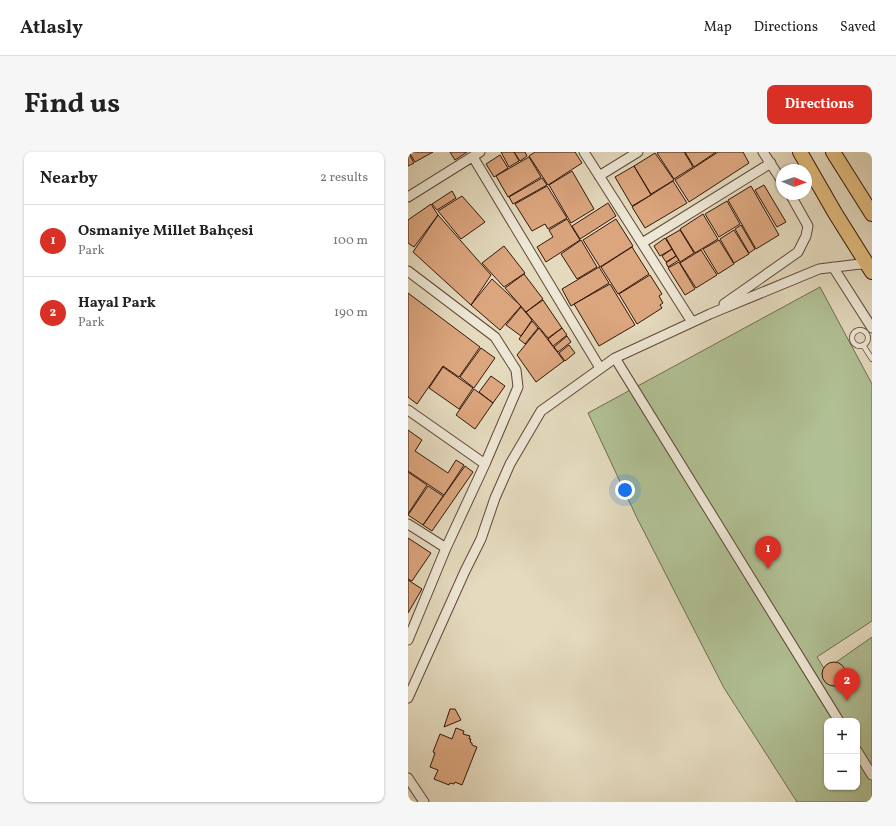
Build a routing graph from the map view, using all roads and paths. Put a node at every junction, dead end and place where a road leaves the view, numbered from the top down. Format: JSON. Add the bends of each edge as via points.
{"nodes":[{"id":1,"x":584,"y":152,"type":"edge"},
{"id":2,"x":638,"y":152,"type":"edge"},
{"id":3,"x":800,"y":152,"type":"edge"},
{"id":4,"x":832,"y":152,"type":"edge"},
{"id":5,"x":766,"y":153,"type":"edge"},
{"id":6,"x":477,"y":154,"type":"edge"},
{"id":7,"x":771,"y":163,"type":"junction"},
{"id":8,"x":776,"y":171,"type":"edge"},
{"id":9,"x":599,"y":176,"type":"junction"},
{"id":10,"x":408,"y":197,"type":"edge"},
{"id":11,"x":793,"y":200,"type":"edge"},
{"id":12,"x":872,"y":214,"type":"edge"},
{"id":13,"x":642,"y":243,"type":"junction"},
{"id":14,"x":833,"y":267,"type":"junction"},
{"id":15,"x":870,"y":269,"type":"edge"},
{"id":16,"x":408,"y":271,"type":"edge"},
{"id":17,"x":710,"y":314,"type":"junction"},
{"id":18,"x":692,"y":322,"type":"junction"},
{"id":19,"x":872,"y":328,"type":"edge"},
{"id":20,"x":863,"y":345,"type":"dead end"},
{"id":21,"x":615,"y":358,"type":"junction"},
{"id":22,"x":872,"y":359,"type":"edge"},
{"id":23,"x":600,"y":368,"type":"junction"},
{"id":24,"x":408,"y":410,"type":"edge"},
{"id":25,"x":486,"y":464,"type":"junction"},
{"id":26,"x":408,"y":524,"type":"edge"},
{"id":27,"x":446,"y":548,"type":"junction"},
{"id":28,"x":409,"y":635,"type":"edge"},
{"id":29,"x":408,"y":698,"type":"edge"},
{"id":30,"x":837,"y":718,"type":"edge"},
{"id":31,"x":859,"y":754,"type":"edge"},
{"id":32,"x":872,"y":775,"type":"edge"},
{"id":33,"x":408,"y":778,"type":"edge"},
{"id":34,"x":424,"y":802,"type":"edge"}],
"edges":[{"from":1,"to":9,"type":"street"},
{"from":2,"to":9,"type":"street"},
{"from":3,"to":15,"type":"main road"},
{"from":4,"to":12,"type":"main road"},
{"from":5,"to":7,"type":"street"},
{"from":6,"to":10,"type":"street"},
{"from":6,"to":23,"type":"street"},
{"from":7,"to":8,"type":"street"},
{"from":7,"to":13,"type":"street"},
{"from":9,"to":13,"type":"street"},
{"from":11,"to":17,"type":"street","via":[[808,226],[798,252]]},
{"from":13,"to":18,"type":"street"},
{"from":14,"to":15,"type":"street","via":[[860,264]]},
{"from":14,"to":17,"type":"street","via":[[819,269]]},
{"from":14,"to":19,"type":"street"},
{"from":16,"to":25,"type":"street","via":[[495,337],[516,370],[518,387]]},
{"from":17,"to":18,"type":"street"},
{"from":18,"to":21,"type":"street"},
{"from":20,"to":22,"type":"lane"},
{"from":21,"to":23,"type":"street"},
{"from":21,"to":30,"type":"street"},
{"from":23,"to":29,"type":"street","via":[[541,411],[510,464],[481,539]]},
{"from":24,"to":25,"type":"street"},
{"from":25,"to":27,"type":"street"},
{"from":26,"to":27,"type":"street"},
{"from":27,"to":28,"type":"street"},
{"from":31,"to":32,"type":"street"},
{"from":33,"to":34,"type":"street"}]}
